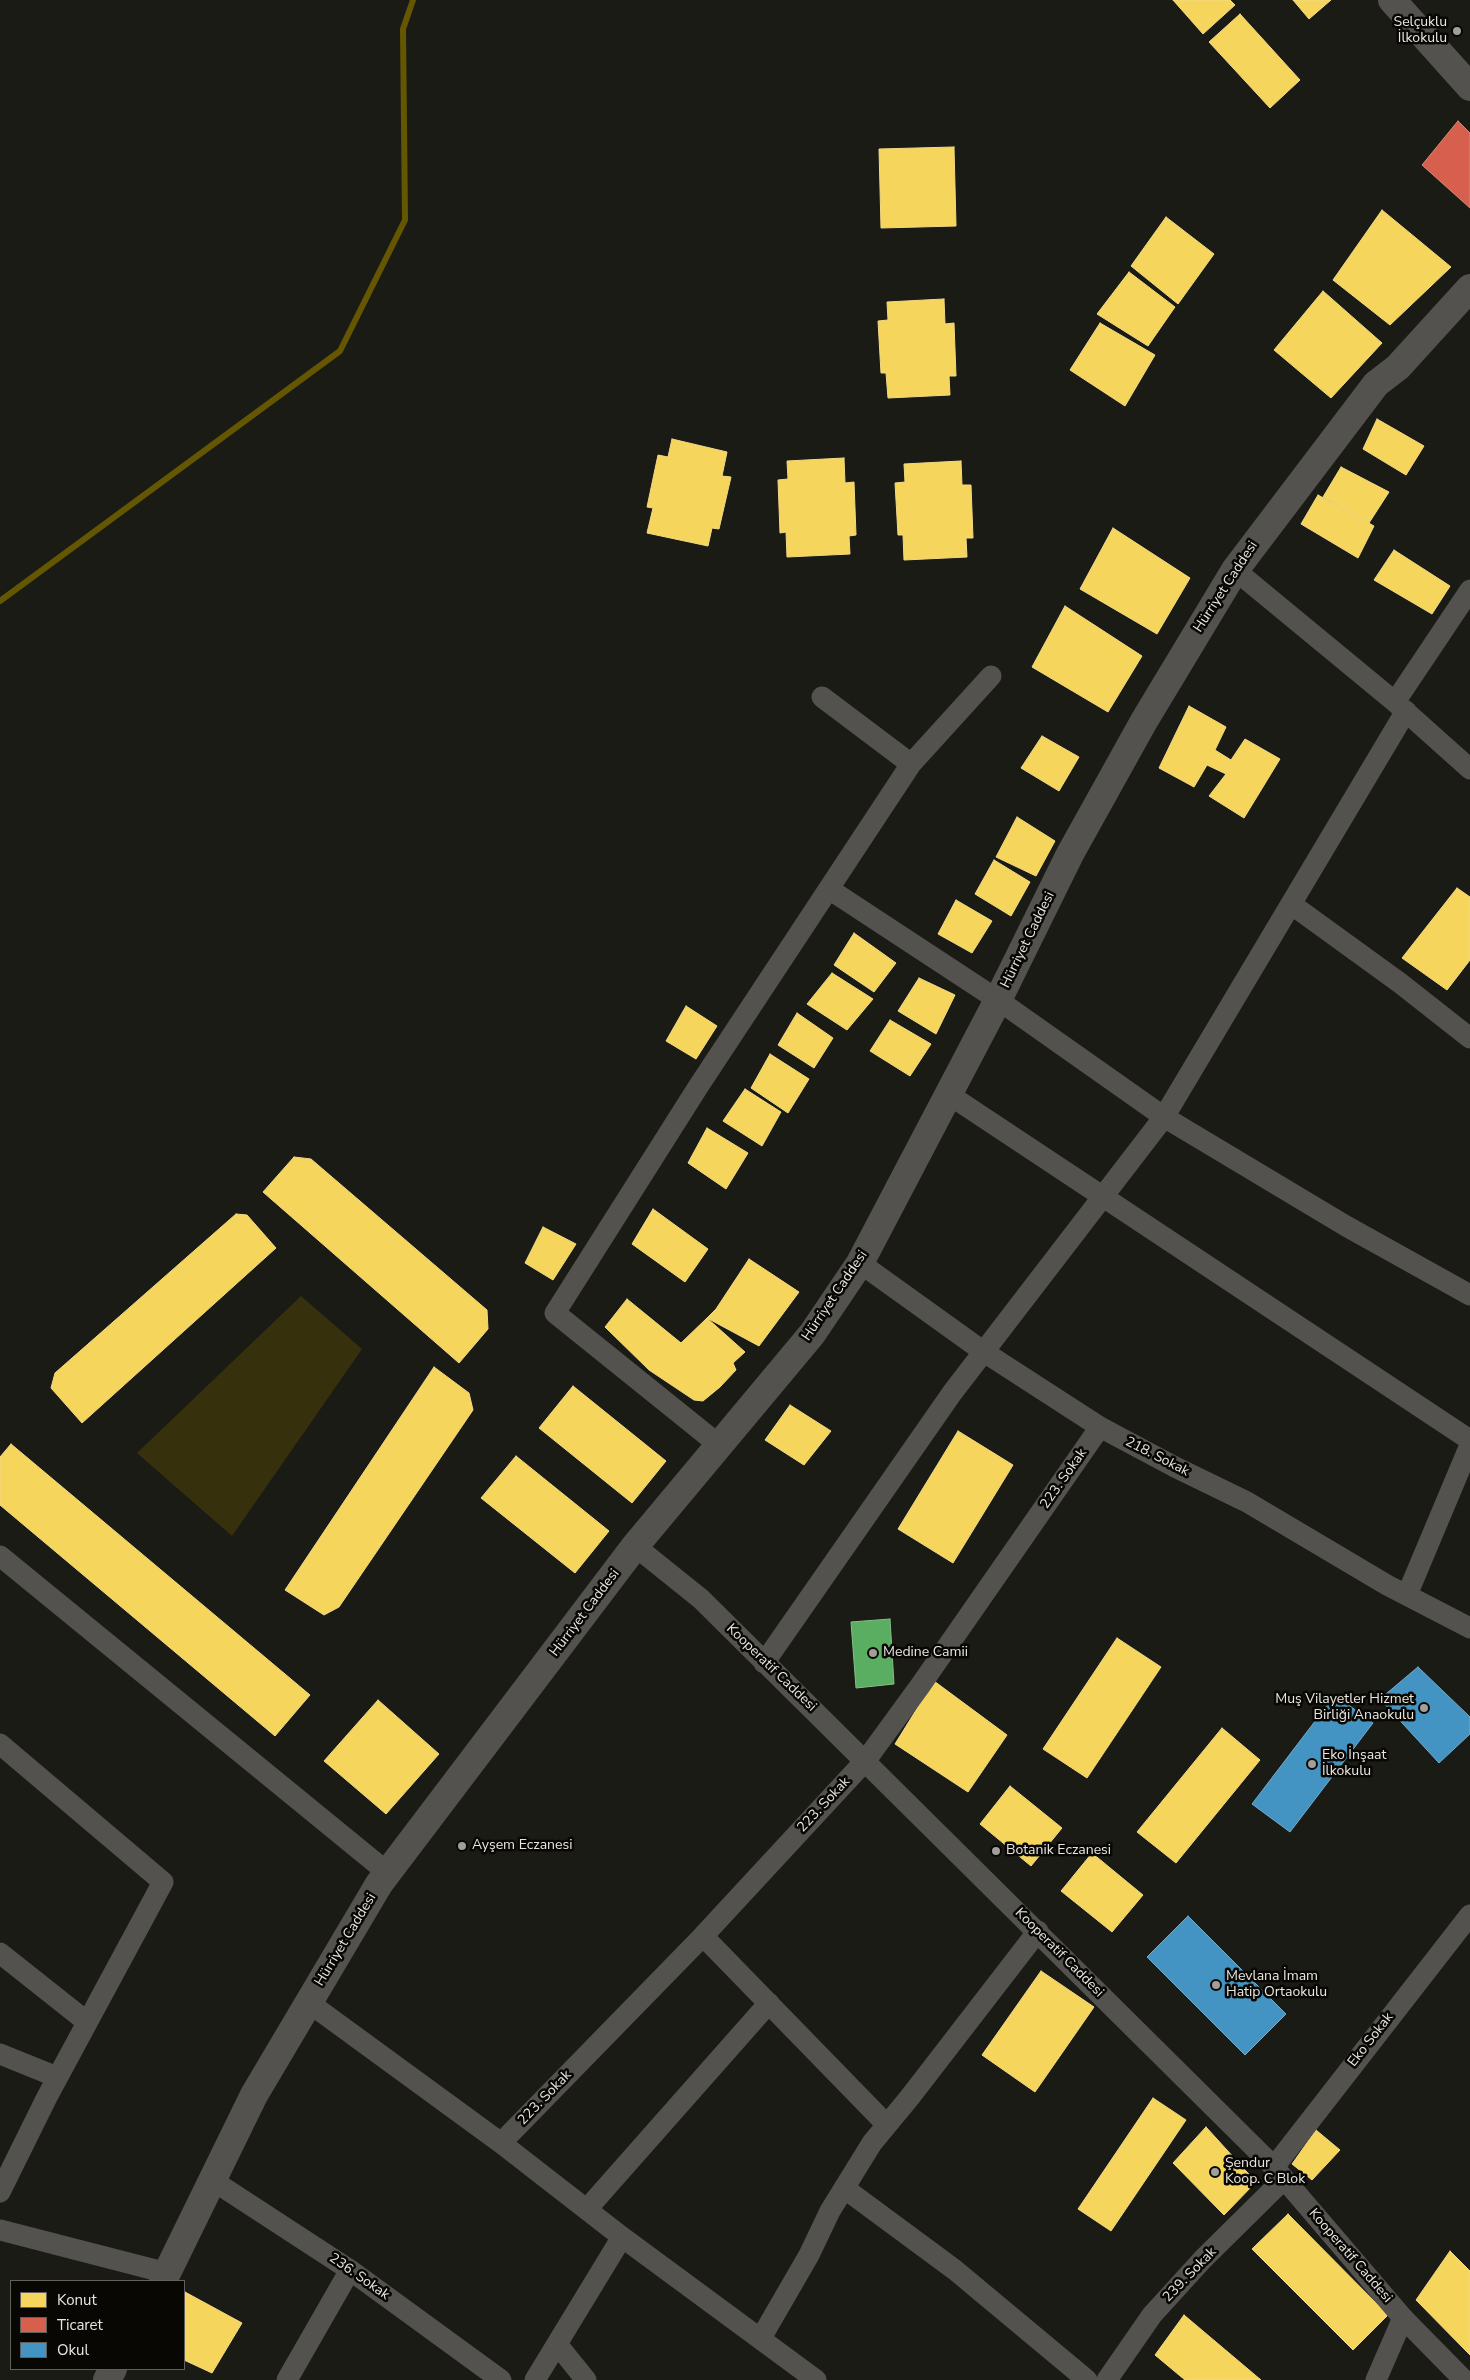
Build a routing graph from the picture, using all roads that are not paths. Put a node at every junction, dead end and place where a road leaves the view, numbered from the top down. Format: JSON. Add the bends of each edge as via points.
{"nodes":[{"id":1,"x":1392,"y":0,"type":"edge"},
{"id":2,"x":1470,"y":87,"type":"edge"},
{"id":3,"x":1470,"y":288,"type":"edge"},
{"id":4,"x":1235,"y":570,"type":"junction"},
{"id":5,"x":1470,"y":590,"type":"edge"},
{"id":6,"x":991,"y":676,"type":"dead end"},
{"id":7,"x":822,"y":697,"type":"dead end"},
{"id":8,"x":1401,"y":706,"type":"junction"},
{"id":9,"x":911,"y":764,"type":"junction"},
{"id":10,"x":1470,"y":768,"type":"edge"},
{"id":11,"x":829,"y":889,"type":"junction"},
{"id":12,"x":1291,"y":904,"type":"junction"},
{"id":13,"x":998,"y":1000,"type":"junction"},
{"id":14,"x":1470,"y":1038,"type":"edge"},
{"id":15,"x":948,"y":1094,"type":"junction"},
{"id":16,"x":1164,"y":1117,"type":"junction"},
{"id":17,"x":1103,"y":1199,"type":"junction"},
{"id":18,"x":860,"y":1263,"type":"junction"},
{"id":19,"x":1470,"y":1295,"type":"edge"},
{"id":20,"x":984,"y":1352,"type":"junction"},
{"id":21,"x":1100,"y":1427,"type":"junction"},
{"id":22,"x":1470,"y":1440,"type":"edge"},
{"id":23,"x":1470,"y":1444,"type":"edge"},
{"id":24,"x":720,"y":1445,"type":"junction"},
{"id":25,"x":635,"y":1546,"type":"junction"},
{"id":26,"x":0,"y":1556,"type":"edge"},
{"id":27,"x":1407,"y":1595,"type":"junction"},
{"id":28,"x":1470,"y":1628,"type":"edge"},
{"id":29,"x":764,"y":1663,"type":"junction"},
{"id":30,"x":0,"y":1744,"type":"edge"},
{"id":31,"x":866,"y":1760,"type":"junction"},
{"id":32,"x":388,"y":1873,"type":"junction"},
{"id":33,"x":1470,"y":1915,"type":"edge"},
{"id":34,"x":1038,"y":1931,"type":"junction"},
{"id":35,"x":703,"y":1936,"type":"junction"},
{"id":36,"x":0,"y":1954,"type":"edge"},
{"id":37,"x":308,"y":2002,"type":"junction"},
{"id":38,"x":769,"y":2004,"type":"junction"},
{"id":39,"x":88,"y":2022,"type":"junction"},
{"id":40,"x":0,"y":2054,"type":"edge"},
{"id":41,"x":58,"y":2077,"type":"junction"},
{"id":42,"x":887,"y":2125,"type":"junction"},
{"id":43,"x":501,"y":2143,"type":"junction"},
{"id":44,"x":1279,"y":2173,"type":"junction"},
{"id":45,"x":212,"y":2180,"type":"junction"},
{"id":46,"x":844,"y":2188,"type":"junction"},
{"id":47,"x":0,"y":2192,"type":"edge"},
{"id":48,"x":587,"y":2209,"type":"junction"},
{"id":49,"x":0,"y":2230,"type":"edge"},
{"id":50,"x":622,"y":2237,"type":"junction"},
{"id":51,"x":350,"y":2270,"type":"junction"},
{"id":52,"x":165,"y":2277,"type":"edge"},
{"id":53,"x":1404,"y":2318,"type":"junction"},
{"id":54,"x":761,"y":2338,"type":"junction"},
{"id":55,"x":557,"y":2344,"type":"junction"},
{"id":56,"x":287,"y":2380,"type":"edge"},
{"id":57,"x":500,"y":2380,"type":"edge"},
{"id":58,"x":535,"y":2380,"type":"edge"},
{"id":59,"x":586,"y":2380,"type":"edge"},
{"id":60,"x":816,"y":2380,"type":"edge"},
{"id":61,"x":1087,"y":2380,"type":"edge"},
{"id":62,"x":1107,"y":2380,"type":"edge"},
{"id":63,"x":1376,"y":2380,"type":"edge"},
{"id":64,"x":1464,"y":2380,"type":"edge"}],
"edges":[{"from":1,"to":2,"type":"street"},
{"from":3,"to":4,"type":"street","name":"Hürriyet Caddesi","via":[[1398,367],[1376,384]]},
{"from":4,"to":8,"type":"street"},
{"from":4,"to":13,"type":"street","name":"Hürriyet Caddesi","via":[[1144,721],[1070,854]]},
{"from":5,"to":8,"type":"street"},
{"from":6,"to":9,"type":"street"},
{"from":7,"to":9,"type":"street"},
{"from":8,"to":10,"type":"street"},
{"from":8,"to":12,"type":"street"},
{"from":9,"to":11,"type":"street"},
{"from":11,"to":13,"type":"street"},
{"from":11,"to":24,"type":"street","via":[[698,1087],[556,1314]]},
{"from":12,"to":14,"type":"street"},
{"from":12,"to":16,"type":"street"},
{"from":13,"to":15,"type":"street","name":"Hürriyet Caddesi"},
{"from":13,"to":16,"type":"street"},
{"from":15,"to":17,"type":"street"},
{"from":15,"to":18,"type":"street","name":"Hürriyet Caddesi"},
{"from":16,"to":17,"type":"street"},
{"from":16,"to":19,"type":"street","via":[[1346,1226]]},
{"from":17,"to":20,"type":"street"},
{"from":17,"to":22,"type":"street"},
{"from":18,"to":20,"type":"street","name":"218. Sokak"},
{"from":18,"to":24,"type":"street","name":"Hürriyet Caddesi","via":[[812,1334]]},
{"from":20,"to":21,"type":"street","name":"218. Sokak"},
{"from":20,"to":29,"type":"street"},
{"from":21,"to":27,"type":"street","name":"218. Sokak","via":[[1247,1502]]},
{"from":21,"to":31,"type":"street","name":"223. Sokak"},
{"from":23,"to":27,"type":"street"},
{"from":24,"to":25,"type":"street","name":"Hürriyet Caddesi"},
{"from":25,"to":29,"type":"street","name":"Kooperatif Caddesi","via":[[701,1599]]},
{"from":25,"to":32,"type":"street","name":"Hürriyet Caddesi"},
{"from":26,"to":32,"type":"street"},
{"from":27,"to":28,"type":"street","name":"218. Sokak"},
{"from":29,"to":31,"type":"street","name":"Kooperatif Caddesi"},
{"from":30,"to":39,"type":"street","via":[[163,1882]]},
{"from":31,"to":34,"type":"street","name":"Kooperatif Caddesi"},
{"from":31,"to":35,"type":"street","name":"223. Sokak"},
{"from":32,"to":37,"type":"street","name":"Hürriyet Caddesi"},
{"from":33,"to":44,"type":"street","name":"Eko Sokak"},
{"from":34,"to":42,"type":"street"},
{"from":34,"to":44,"type":"street","name":"Kooperatif Caddesi"},
{"from":35,"to":38,"type":"street"},
{"from":35,"to":43,"type":"street","name":"223. Sokak"},
{"from":36,"to":39,"type":"street"},
{"from":37,"to":43,"type":"street"},
{"from":37,"to":45,"type":"street","name":"Hürriyet Caddesi","via":[[254,2095]]},
{"from":38,"to":42,"type":"street"},
{"from":38,"to":48,"type":"street"},
{"from":39,"to":41,"type":"street"},
{"from":40,"to":41,"type":"street"},
{"from":41,"to":47,"type":"street"},
{"from":42,"to":46,"type":"street"},
{"from":43,"to":48,"type":"street"},
{"from":44,"to":53,"type":"street","name":"Kooperatif Caddesi"},
{"from":44,"to":62,"type":"street","name":"239. Sokak","via":[[1152,2315]]},
{"from":45,"to":51,"type":"street","name":"236. Sokak"},
{"from":45,"to":52,"type":"street","name":"Hürriyet Caddesi"},
{"from":46,"to":54,"type":"street"},
{"from":46,"to":61,"type":"street","via":[[955,2270]]},
{"from":48,"to":50,"type":"street"},
{"from":49,"to":52,"type":"street"},
{"from":50,"to":54,"type":"street"},
{"from":50,"to":55,"type":"street"},
{"from":51,"to":56,"type":"street"},
{"from":51,"to":57,"type":"street","name":"236. Sokak"},
{"from":53,"to":63,"type":"street"},
{"from":53,"to":64,"type":"street","name":"Kooperatif Caddesi"},
{"from":54,"to":60,"type":"street"},
{"from":55,"to":58,"type":"street"},
{"from":55,"to":59,"type":"street"}]}
